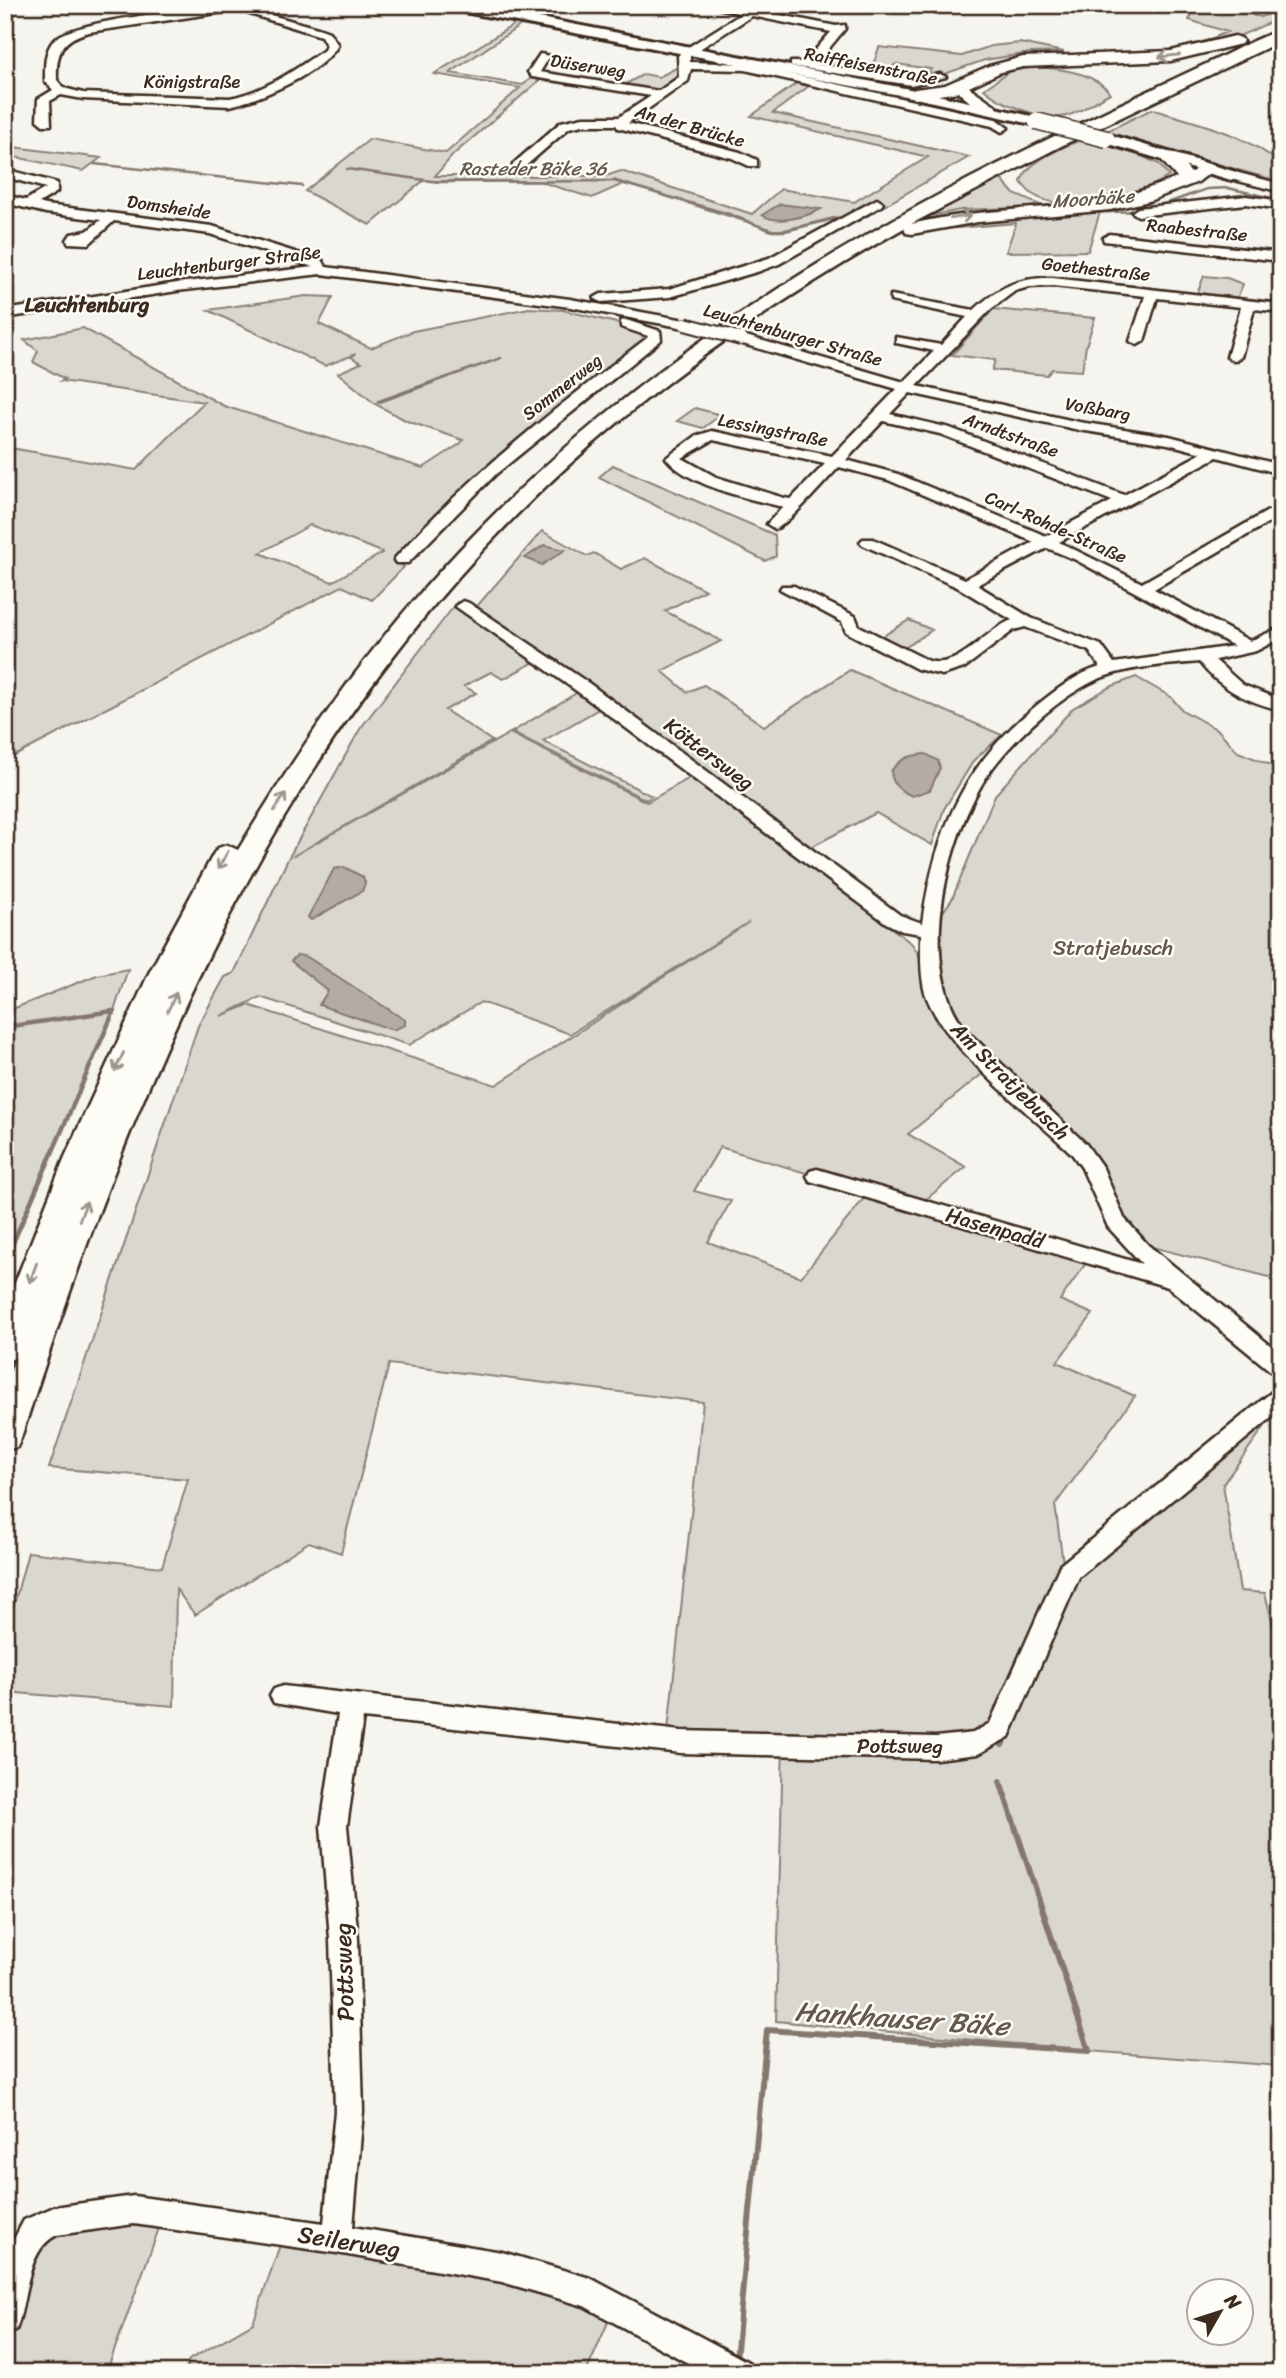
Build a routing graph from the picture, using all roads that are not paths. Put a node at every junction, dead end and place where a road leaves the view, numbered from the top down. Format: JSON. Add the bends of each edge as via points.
{"nodes":[{"id":1,"x":449,"y":5,"type":"edge"},
{"id":2,"x":713,"y":5,"type":"edge"},
{"id":3,"x":243,"y":6,"type":"edge"},
{"id":4,"x":750,"y":13,"type":"junction"},
{"id":5,"x":1281,"y":24,"type":"edge"},
{"id":6,"x":1281,"y":35,"type":"edge"},
{"id":7,"x":693,"y":54,"type":"junction"},
{"id":8,"x":544,"y":56,"type":"dead end"},
{"id":9,"x":1055,"y":60,"type":"junction"},
{"id":10,"x":775,"y":61,"type":"dead end"},
{"id":11,"x":807,"y":66,"type":"junction"},
{"id":12,"x":952,"y":90,"type":"junction"},
{"id":13,"x":60,"y":91,"type":"junction"},
{"id":14,"x":658,"y":94,"type":"junction"},
{"id":15,"x":915,"y":94,"type":"joint"},
{"id":16,"x":989,"y":109,"type":"joint"},
{"id":17,"x":622,"y":121,"type":"junction"},
{"id":18,"x":47,"y":122,"type":"dead end"},
{"id":19,"x":1002,"y":128,"type":"dead end"},
{"id":20,"x":1055,"y":129,"type":"junction"},
{"id":21,"x":1168,"y":157,"type":"joint"},
{"id":22,"x":753,"y":163,"type":"dead end"},
{"id":23,"x":517,"y":167,"type":"dead end"},
{"id":24,"x":5,"y":173,"type":"edge"},
{"id":25,"x":1193,"y":175,"type":"junction"},
{"id":26,"x":1231,"y":175,"type":"joint"},
{"id":27,"x":1281,"y":188,"type":"edge"},
{"id":28,"x":5,"y":199,"type":"edge"},
{"id":29,"x":877,"y":203,"type":"dead end"},
{"id":30,"x":28,"y":205,"type":"junction"},
{"id":31,"x":1281,"y":205,"type":"edge"},
{"id":32,"x":1091,"y":209,"type":"junction"},
{"id":33,"x":1138,"y":212,"type":"dead end"},
{"id":34,"x":112,"y":217,"type":"junction"},
{"id":35,"x":85,"y":237,"type":"dead end"},
{"id":36,"x":1110,"y":238,"type":"dead end"},
{"id":37,"x":1281,"y":257,"type":"edge"},
{"id":38,"x":321,"y":270,"type":"junction"},
{"id":39,"x":787,"y":290,"type":"junction"},
{"id":40,"x":500,"y":293,"type":"junction"},
{"id":41,"x":1152,"y":293,"type":"junction"},
{"id":42,"x":896,"y":298,"type":"dead end"},
{"id":43,"x":544,"y":299,"type":"junction"},
{"id":44,"x":1248,"y":305,"type":"junction"},
{"id":45,"x":1281,"y":308,"type":"edge"},
{"id":46,"x":5,"y":314,"type":"edge"},
{"id":47,"x":977,"y":315,"type":"junction"},
{"id":48,"x":901,"y":340,"type":"dead end"},
{"id":49,"x":1137,"y":341,"type":"dead end"},
{"id":50,"x":946,"y":350,"type":"junction"},
{"id":51,"x":1234,"y":357,"type":"dead end"},
{"id":52,"x":908,"y":388,"type":"junction"},
{"id":53,"x":881,"y":416,"type":"junction"},
{"id":54,"x":1216,"y":452,"type":"junction"},
{"id":55,"x":838,"y":462,"type":"junction"},
{"id":56,"x":1281,"y":470,"type":"edge"},
{"id":57,"x":1124,"y":500,"type":"junction"},
{"id":58,"x":796,"y":504,"type":"junction"},
{"id":59,"x":1281,"y":516,"type":"edge"},
{"id":60,"x":775,"y":524,"type":"dead end"},
{"id":61,"x":1048,"y":540,"type":"junction"},
{"id":62,"x":868,"y":542,"type":"dead end"},
{"id":63,"x":402,"y":560,"type":"dead end"},
{"id":64,"x":965,"y":585,"type":"junction"},
{"id":65,"x":788,"y":589,"type":"dead end"},
{"id":66,"x":1143,"y":589,"type":"junction"},
{"id":67,"x":463,"y":607,"type":"dead end"},
{"id":68,"x":1025,"y":621,"type":"junction"},
{"id":69,"x":1281,"y":632,"type":"edge"},
{"id":70,"x":1250,"y":648,"type":"junction"},
{"id":71,"x":1204,"y":657,"type":"junction"},
{"id":72,"x":1110,"y":669,"type":"junction"},
{"id":73,"x":1281,"y":705,"type":"edge"},
{"id":74,"x":929,"y":930,"type":"junction"},
{"id":75,"x":817,"y":1176,"type":"dead end"},
{"id":76,"x":1173,"y":1280,"type":"junction"},
{"id":77,"x":5,"y":1350,"type":"edge"},
{"id":78,"x":1281,"y":1367,"type":"edge"},
{"id":79,"x":1281,"y":1397,"type":"edge"},
{"id":80,"x":5,"y":1438,"type":"edge"},
{"id":81,"x":283,"y":1696,"type":"dead end"},
{"id":82,"x":352,"y":1706,"type":"junction"},
{"id":83,"x":337,"y":2239,"type":"junction"},
{"id":84,"x":5,"y":2319,"type":"edge"},
{"id":85,"x":737,"y":2373,"type":"edge"}],
"edges":[{"from":1,"to":7,"type":"main road","name":"Raiffeisenstraße"},
{"from":2,"to":4,"type":"street"},
{"from":3,"to":13,"type":"street","name":"Königstraße","via":[[68,35],[57,41],[52,52],[51,81]]},
{"from":3,"to":13,"type":"street","name":"Königstraße","via":[[325,34],[332,45],[275,88],[247,100],[138,100]]},
{"from":4,"to":7,"type":"street"},
{"from":4,"to":11,"type":"street","via":[[839,29]]},
{"from":5,"to":9,"type":"highway","one_way":true,"via":[[1189,54]]},
{"from":5,"to":20,"type":"highway"},
{"from":6,"to":20,"type":"highway"},
{"from":7,"to":14,"type":"street","name":"An der Brücke","via":[[684,79]]},
{"from":7,"to":15,"type":"main road","name":"Raiffeisenstraße"},
{"from":7,"to":19,"type":"street","via":[[945,110]]},
{"from":8,"to":14,"type":"street","name":"Düserweg","via":[[536,75]]},
{"from":9,"to":12,"type":"highway","via":[[1007,65]]},
{"from":9,"to":20,"type":"highway","via":[[1096,64],[1123,82],[1113,99]]},
{"from":10,"to":11,"type":"street"},
{"from":11,"to":12,"type":"street"},
{"from":12,"to":15,"type":"highway"},
{"from":12,"to":16,"type":"highway"},
{"from":13,"to":18,"type":"street","via":[[44,99],[43,120]]},
{"from":14,"to":17,"type":"street","name":"An der Brücke"},
{"from":16,"to":20,"type":"main road"},
{"from":17,"to":22,"type":"street","name":"An der Brücke","via":[[635,130]]},
{"from":17,"to":23,"type":"street","name":"An der Brücke","via":[[565,125]]},
{"from":20,"to":21,"type":"main road","bridge":true},
{"from":20,"to":32,"type":"highway","via":[[1066,142],[1017,170],[1016,190],[1051,205]]},
{"from":20,"to":39,"type":"highway"},
{"from":20,"to":77,"type":"highway","one_way":true,"via":[[834,248],[678,349],[529,470],[463,534],[382,626],[296,741],[195,909],[107,1088]]},
{"from":21,"to":25,"type":"highway"},
{"from":24,"to":30,"type":"street","via":[[52,186]]},
{"from":25,"to":26,"type":"highway"},
{"from":25,"to":32,"type":"highway","via":[[1137,201]]},
{"from":26,"to":27,"type":"street"},
{"from":28,"to":30,"type":"street","name":"Domsheide"},
{"from":29,"to":40,"type":"street","name":"Leuchtenburger Straße","via":[[775,261],[670,293],[604,298],[518,286]]},
{"from":30,"to":34,"type":"street","name":"Domsheide"},
{"from":31,"to":33,"type":"street","via":[[1245,200]]},
{"from":39,"to":32,"type":"highway","one_way":true,"via":[[884,240],[928,224],[993,213]]},
{"from":34,"to":35,"type":"street"},
{"from":34,"to":38,"type":"street","name":"Domsheide","via":[[212,230],[303,257]]},
{"from":36,"to":37,"type":"street","name":"Raabestraße"},
{"from":38,"to":40,"type":"street","name":"Leuchtenburger Straße"},
{"from":38,"to":46,"type":"street","name":"Leuchtenburger Straße"},
{"from":80,"to":39,"type":"highway","one_way":true,"via":[[61,1269],[136,1080],[218,911],[323,735],[401,628],[546,474],[639,394]]},
{"from":40,"to":43,"type":"street","name":"Leuchtenburger Straße"},
{"from":41,"to":44,"type":"street","name":"Goethestraße"},
{"from":41,"to":47,"type":"street","name":"Goethestraße","via":[[1029,282],[1001,292]]},
{"from":41,"to":49,"type":"street"},
{"from":42,"to":47,"type":"street"},
{"from":43,"to":52,"type":"street","name":"Leuchtenburger Straße","bridge":true,"via":[[685,324]]},
{"from":43,"to":63,"type":"street","name":"Sommerweg","via":[[544,307],[649,330],[655,334],[654,340],[504,458],[437,519]]},
{"from":44,"to":45,"type":"street","name":"Goethestraße"},
{"from":44,"to":51,"type":"street"},
{"from":47,"to":50,"type":"street","name":"Goethestraße"},
{"from":48,"to":50,"type":"street"},
{"from":50,"to":52,"type":"street","name":"Goethestraße"},
{"from":52,"to":53,"type":"street","name":"Goethestraße"},
{"from":52,"to":54,"type":"street","name":"Voßbarg"},
{"from":53,"to":55,"type":"street","name":"Goethestraße"},
{"from":53,"to":57,"type":"street","name":"Arndtstraße","via":[[945,431]]},
{"from":54,"to":56,"type":"street","name":"Voßbarg"},
{"from":54,"to":57,"type":"street"},
{"from":55,"to":58,"type":"street","name":"Goethestraße"},
{"from":55,"to":58,"type":"street","name":"Lessingstraße","via":[[712,435],[673,458],[683,467],[743,493]]},
{"from":55,"to":61,"type":"street","name":"Carl-Rohde-Straße","via":[[893,477]]},
{"from":57,"to":61,"type":"street"},
{"from":58,"to":60,"type":"street","name":"Goethestraße"},
{"from":59,"to":66,"type":"street","via":[[1273,514]]},
{"from":61,"to":64,"type":"street"},
{"from":61,"to":66,"type":"street","name":"Carl-Rohde-Straße"},
{"from":62,"to":64,"type":"street"},
{"from":64,"to":68,"type":"street"},
{"from":65,"to":68,"type":"street","via":[[849,619],[852,629],[942,670]]},
{"from":66,"to":70,"type":"street","name":"Carl-Rohde-Straße"},
{"from":67,"to":74,"type":"street","name":"Köttersweg","via":[[584,688],[893,919]]},
{"from":68,"to":72,"type":"street","via":[[1095,649]]},
{"from":69,"to":70,"type":"street","name":"Am Stratjebusch"},
{"from":70,"to":71,"type":"street","name":"Am Stratjebusch"},
{"from":71,"to":72,"type":"street","name":"Am Stratjebusch"},
{"from":71,"to":73,"type":"street","via":[[1226,683]]},
{"from":72,"to":74,"type":"street","name":"Am Stratjebusch","via":[[1075,685],[1034,717],[984,767],[953,827]]},
{"from":74,"to":76,"type":"street","name":"Am Stratjebusch","via":[[929,975],[943,1013],[962,1038],[1082,1152],[1123,1231]]},
{"from":75,"to":76,"type":"street","name":"Hasenpadd"},
{"from":76,"to":78,"type":"street","name":"Am Stratjebusch"},
{"from":79,"to":82,"type":"street","name":"Pottsweg","via":[[1069,1572],[1000,1730],[978,1743],[936,1748],[681,1742]]},
{"from":81,"to":82,"type":"street","name":"Pottsweg"},
{"from":82,"to":83,"type":"street","name":"Pottsweg","via":[[334,1826],[344,1939],[349,2111]]},
{"from":83,"to":84,"type":"street","name":"Seilerweg","via":[[134,2210],[54,2221],[35,2230],[27,2243]]},
{"from":83,"to":85,"type":"street","name":"Seilerweg","via":[[502,2267],[590,2294]]}]}
